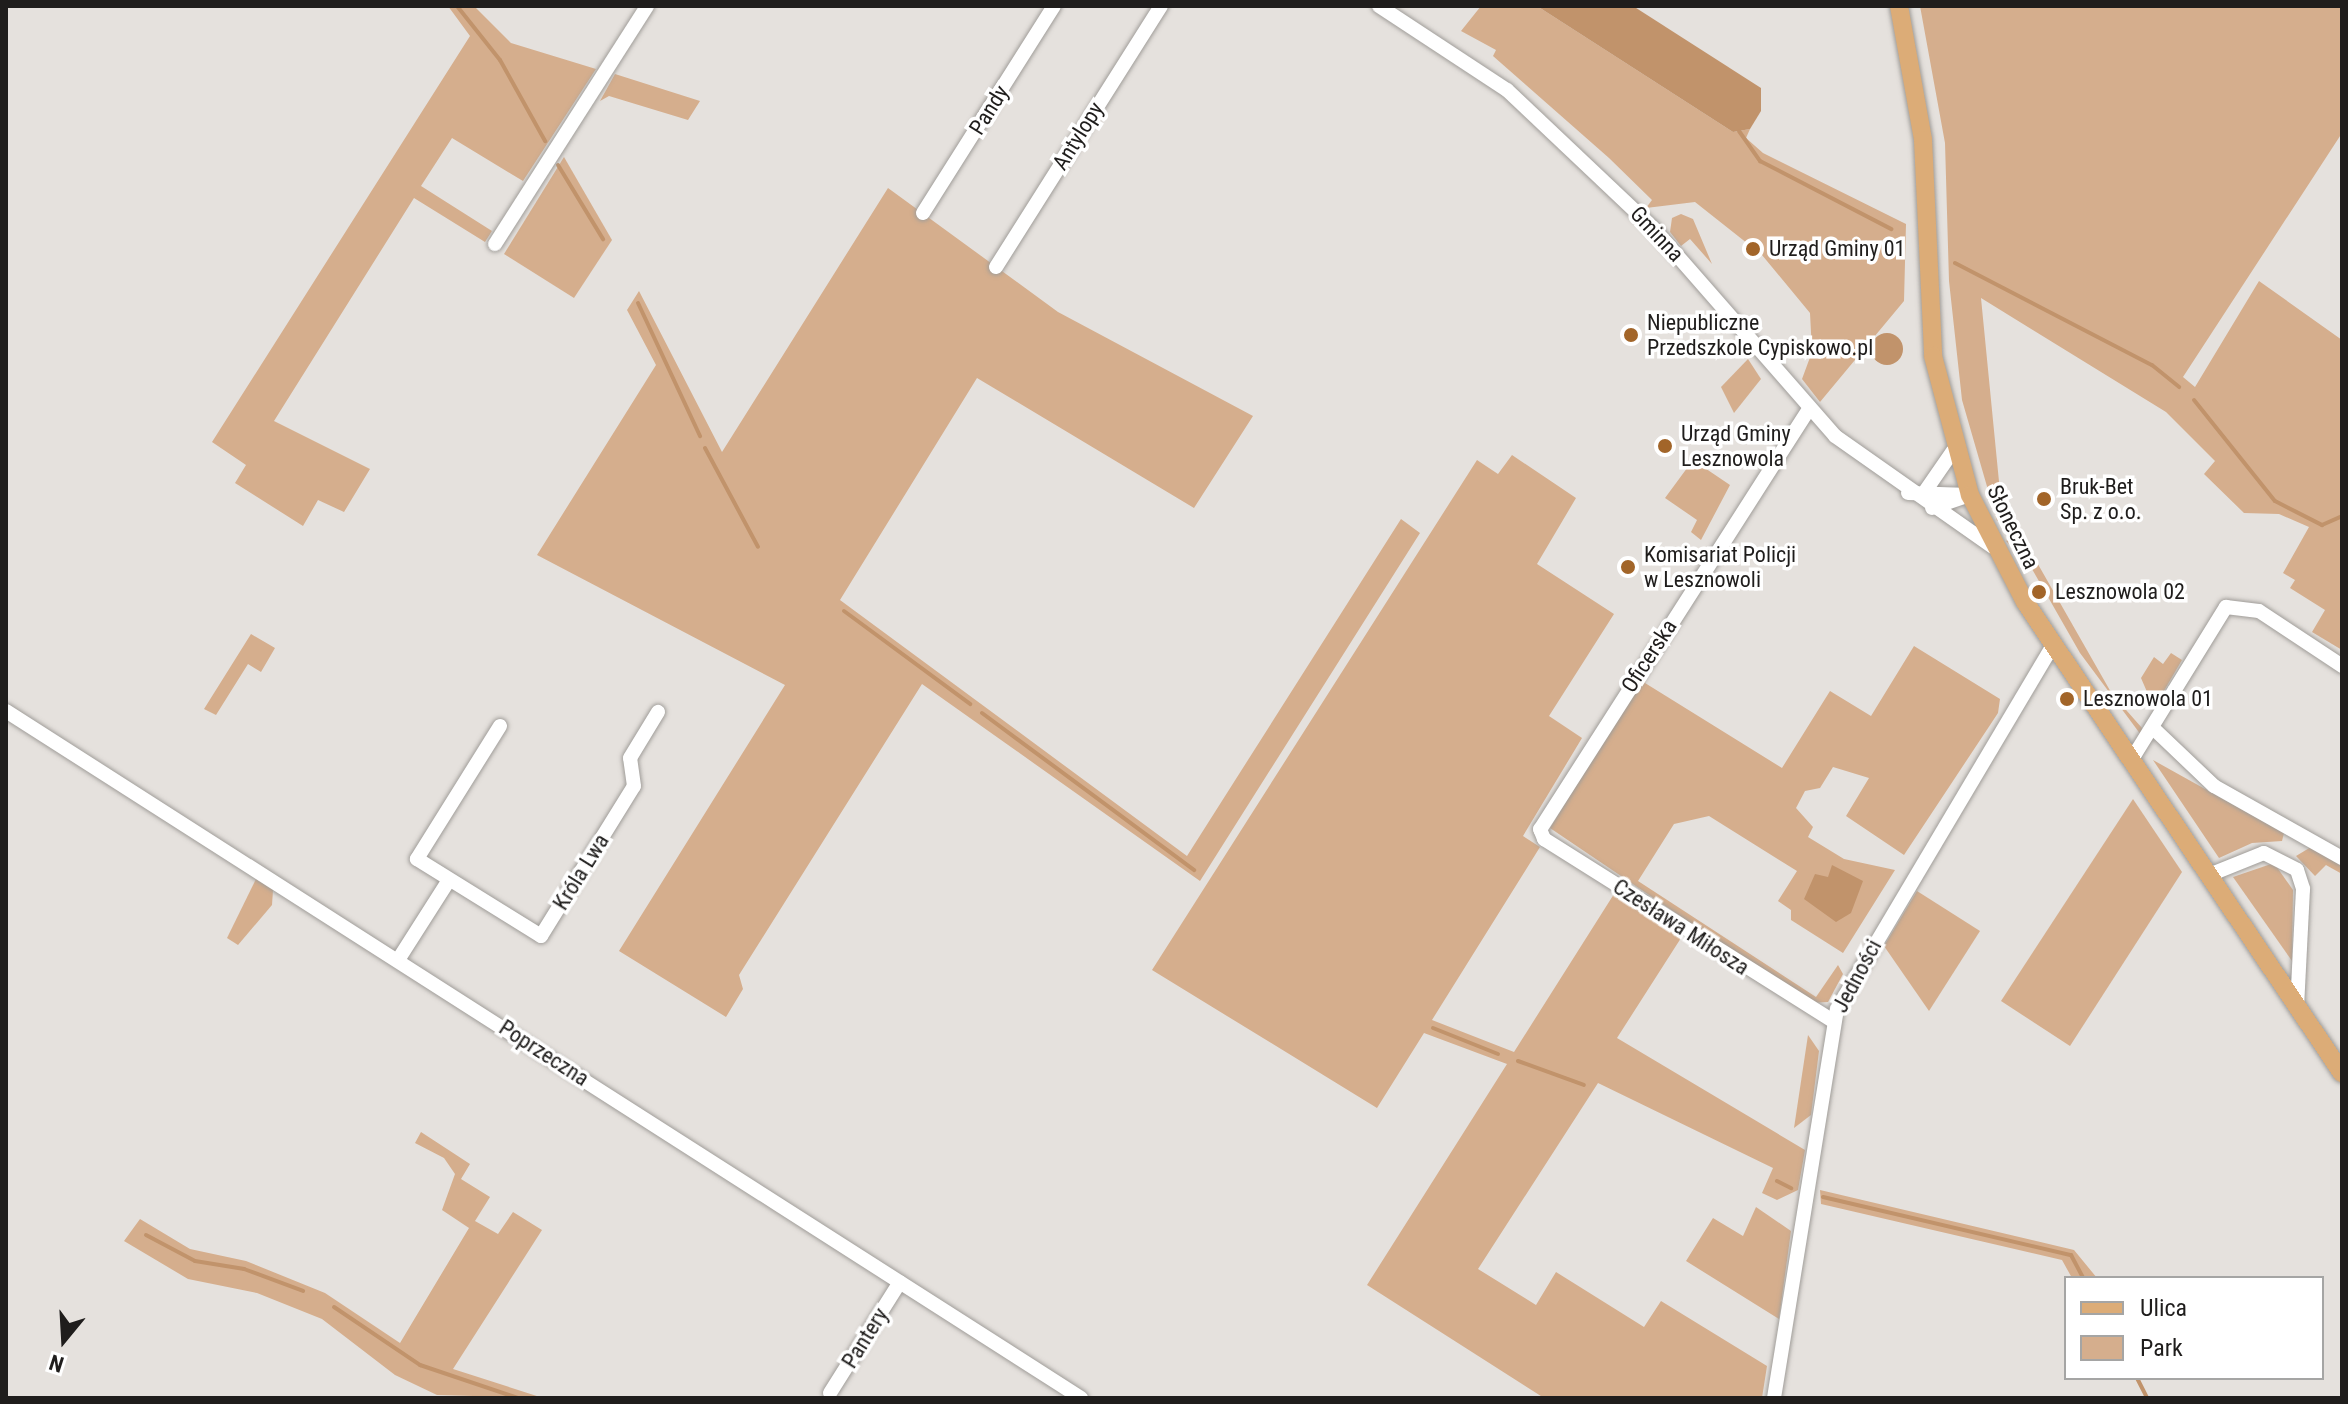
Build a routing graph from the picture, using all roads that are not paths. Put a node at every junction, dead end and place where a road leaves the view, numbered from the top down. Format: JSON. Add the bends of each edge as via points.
{"nodes":[{"id":1,"x":647,"y":6,"type":"edge"},
{"id":2,"x":1054,"y":6,"type":"edge"},
{"id":3,"x":1161,"y":6,"type":"edge"},
{"id":4,"x":1379,"y":6,"type":"edge"},
{"id":5,"x":1899,"y":6,"type":"edge"},
{"id":6,"x":1402,"y":12,"type":"edge"},
{"id":7,"x":923,"y":213,"type":"dead end"},
{"id":8,"x":495,"y":244,"type":"dead end"},
{"id":9,"x":996,"y":267,"type":"dead end"},
{"id":10,"x":1809,"y":409,"type":"junction"},
{"id":11,"x":1953,"y":451,"type":"junction"},
{"id":12,"x":1917,"y":494,"type":"junction"},
{"id":13,"x":1970,"y":495,"type":"junction"},
{"id":14,"x":1931,"y":508,"type":"junction"},
{"id":15,"x":1993,"y":547,"type":"junction"},
{"id":16,"x":2053,"y":645,"type":"junction"},
{"id":17,"x":2342,"y":666,"type":"edge"},
{"id":18,"x":6,"y":711,"type":"edge"},
{"id":19,"x":658,"y":712,"type":"dead end"},
{"id":20,"x":500,"y":726,"type":"dead end"},
{"id":21,"x":2153,"y":728,"type":"junction"},
{"id":22,"x":2132,"y":759,"type":"junction"},
{"id":23,"x":1542,"y":823,"type":"joint"},
{"id":24,"x":2297,"y":833,"type":"junction"},
{"id":25,"x":2285,"y":858,"type":"junction"},
{"id":26,"x":2342,"y":858,"type":"edge"},
{"id":27,"x":2209,"y":875,"type":"junction"},
{"id":28,"x":449,"y":880,"type":"junction"},
{"id":29,"x":398,"y":960,"type":"junction"},
{"id":30,"x":2297,"y":1006,"type":"junction"},
{"id":31,"x":1833,"y":1021,"type":"junction"},
{"id":32,"x":2342,"y":1073,"type":"edge"},
{"id":33,"x":900,"y":1282,"type":"junction"},
{"id":34,"x":830,"y":1393,"type":"dead end"},
{"id":35,"x":1081,"y":1398,"type":"edge"},
{"id":36,"x":1774,"y":1398,"type":"edge"}],
"edges":[{"from":1,"to":8,"type":"street"},
{"from":2,"to":7,"type":"street","name":"Pandy"},
{"from":3,"to":9,"type":"street","name":"Antylopy"},
{"from":4,"to":6,"type":"street","name":"Gminna"},
{"from":5,"to":11,"type":"main road","name":"Słoneczna","via":[[1923,140],[1933,356]]},
{"from":6,"to":10,"type":"street","name":"Gminna","via":[[1507,90],[1669,244]]},
{"from":10,"to":12,"type":"street","name":"Gminna"},
{"from":10,"to":23,"type":"street","name":"Oficerska"},
{"from":11,"to":12,"type":"street"},
{"from":11,"to":13,"type":"main road","name":"Słoneczna"},
{"from":12,"to":13,"type":"street"},
{"from":12,"to":14,"type":"street","name":"Gminna"},
{"from":13,"to":14,"type":"street"},
{"from":13,"to":15,"type":"main road","name":"Słoneczna"},
{"from":14,"to":15,"type":"street","name":"Gminna"},
{"from":15,"to":16,"type":"main road","name":"Słoneczna"},
{"from":16,"to":22,"type":"main road","name":"Słoneczna"},
{"from":16,"to":31,"type":"street","name":"Jedności"},
{"from":17,"to":21,"type":"street","via":[[2259,611],[2226,607]]},
{"from":18,"to":29,"type":"street","name":"Poprzeczna"},
{"from":19,"to":28,"type":"street","name":"Króla Lwa","via":[[630,758],[634,786],[541,936]]},
{"from":20,"to":28,"type":"street","name":"Króla Lwa","via":[[417,859]]},
{"from":21,"to":22,"type":"street"},
{"from":21,"to":24,"type":"street","via":[[2181,761]]},
{"from":22,"to":27,"type":"main road","name":"Słoneczna"},
{"from":23,"to":31,"type":"street","name":"Czesława Miłosza","via":[[1544,839]]},
{"from":24,"to":25,"type":"street"},
{"from":24,"to":26,"type":"street"},
{"from":25,"to":27,"type":"street","via":[[2264,853]]},
{"from":25,"to":30,"type":"street","via":[[2303,889]]},
{"from":27,"to":30,"type":"main road","name":"Słoneczna"},
{"from":28,"to":29,"type":"street"},
{"from":29,"to":33,"type":"street","name":"Poprzeczna"},
{"from":30,"to":32,"type":"main road","name":"Słoneczna"},
{"from":31,"to":36,"type":"street","name":"Jedności"},
{"from":33,"to":34,"type":"street","name":"Pantery"},
{"from":33,"to":35,"type":"street","name":"Poprzeczna"}]}
